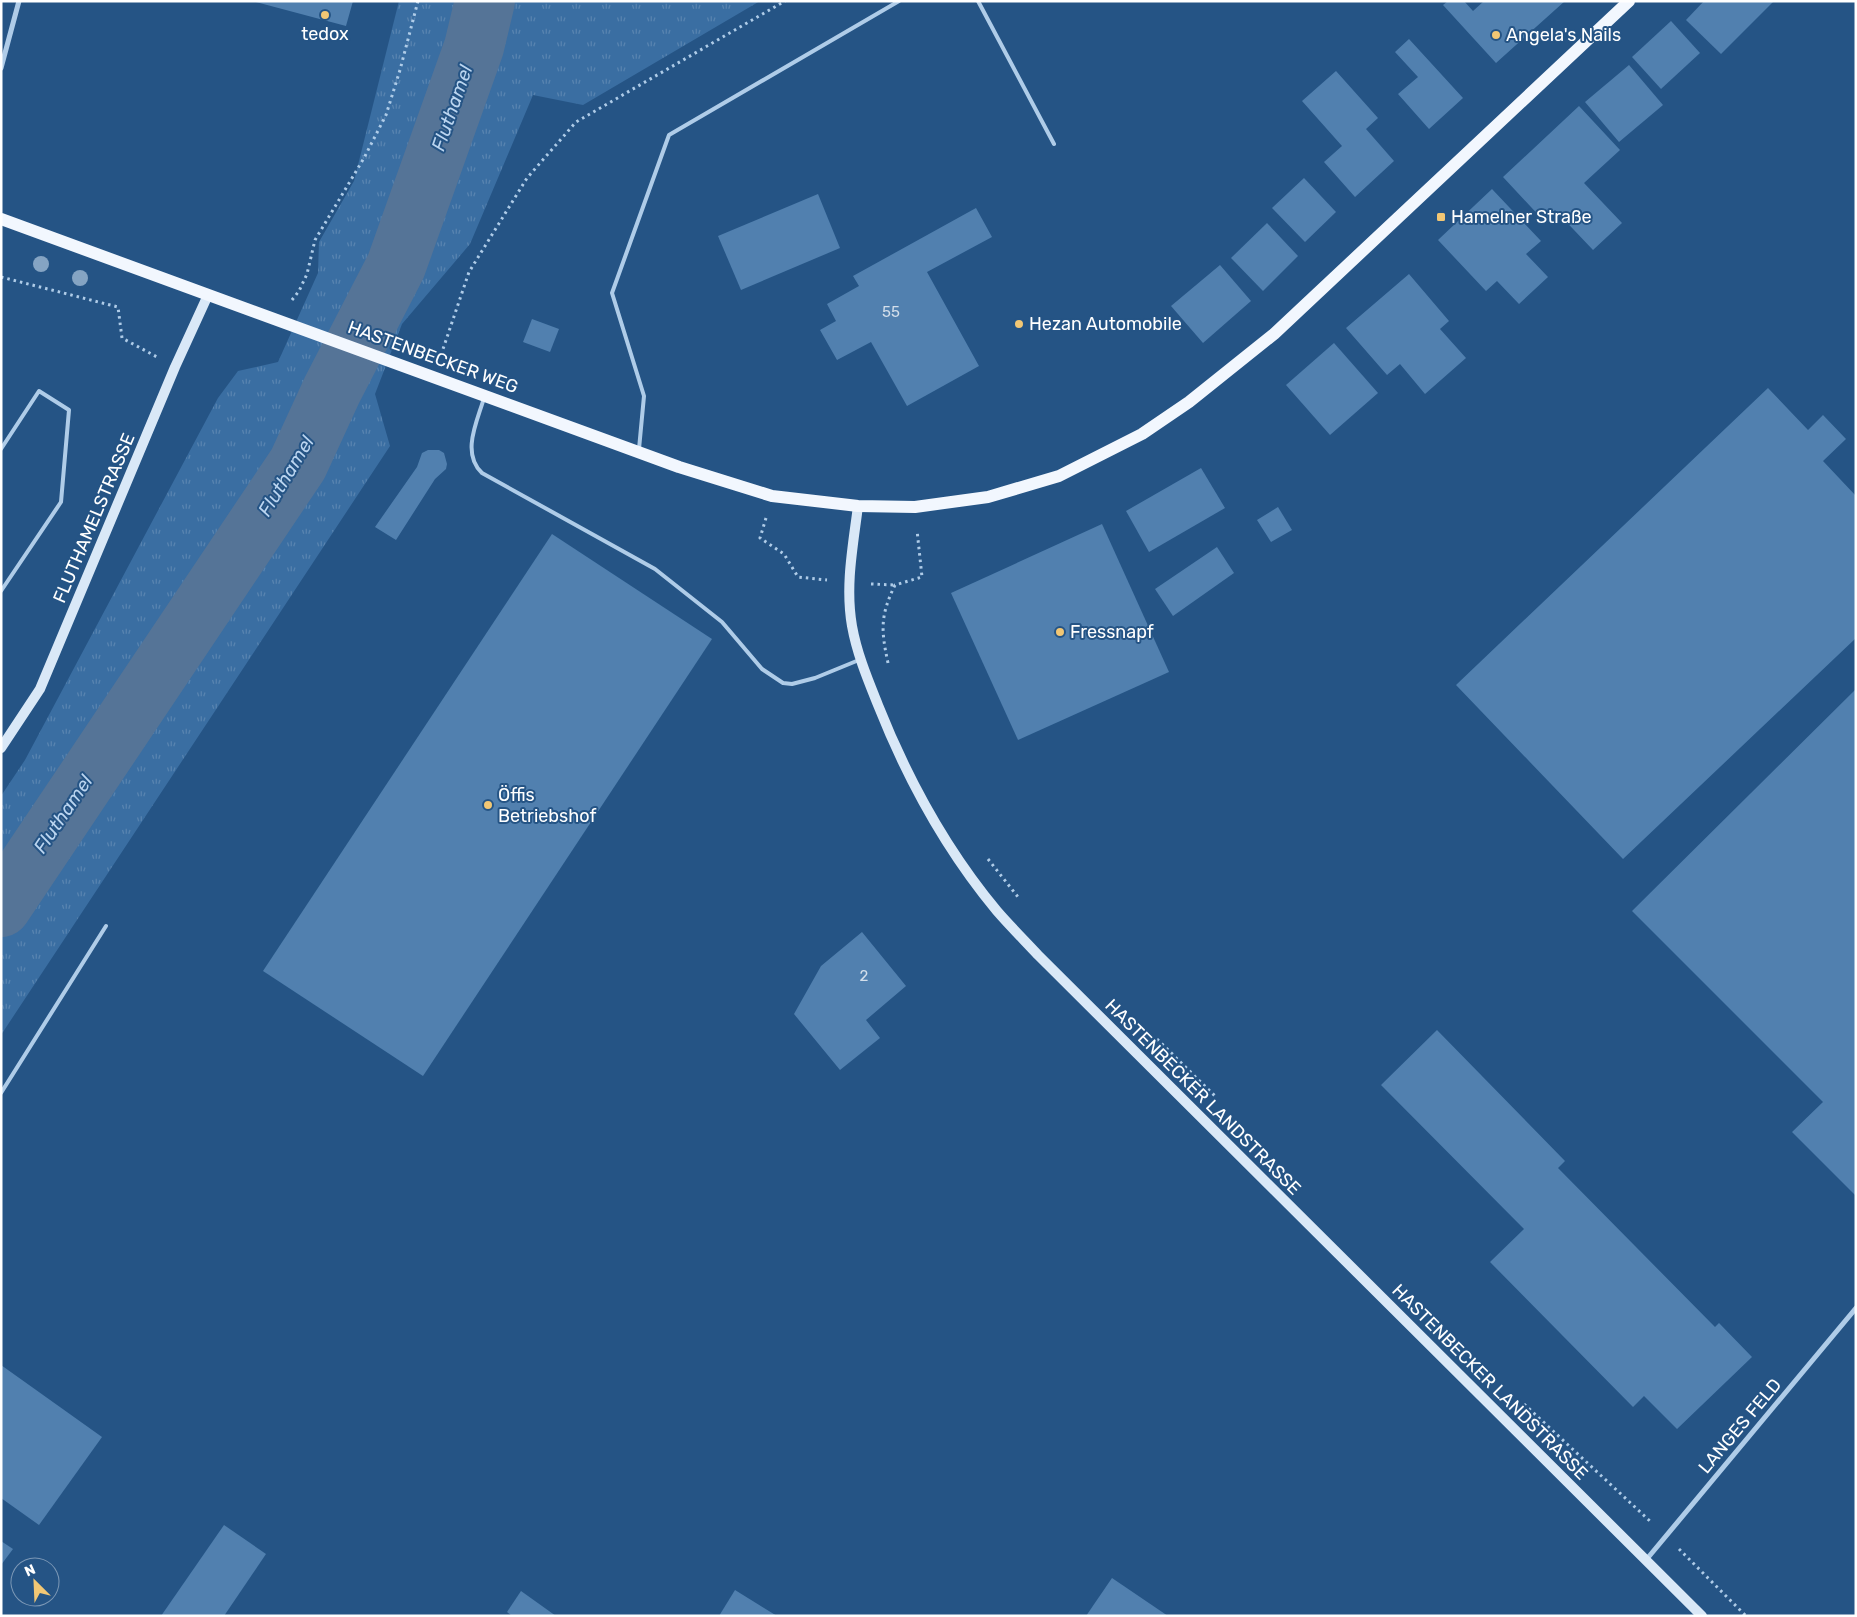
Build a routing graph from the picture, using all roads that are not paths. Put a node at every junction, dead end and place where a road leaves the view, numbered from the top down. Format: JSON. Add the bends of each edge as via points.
{"nodes":[{"id":1,"x":19,"y":1,"type":"edge"},
{"id":2,"x":899,"y":1,"type":"edge"},
{"id":3,"x":978,"y":1,"type":"edge"},
{"id":4,"x":1629,"y":1,"type":"edge"},
{"id":5,"x":1,"y":68,"type":"edge"},
{"id":6,"x":1054,"y":144,"type":"dead end"},
{"id":7,"x":1,"y":219,"type":"edge"},
{"id":8,"x":208,"y":296,"type":"junction"},
{"id":9,"x":485,"y":395,"type":"junction"},
{"id":10,"x":1,"y":449,"type":"edge"},
{"id":11,"x":639,"y":452,"type":"junction"},
{"id":12,"x":858,"y":506,"type":"junction"},
{"id":13,"x":1,"y":591,"type":"edge"},
{"id":14,"x":861,"y":659,"type":"junction"},
{"id":15,"x":1,"y":748,"type":"edge"},
{"id":16,"x":106,"y":926,"type":"dead end"},
{"id":17,"x":1,"y":1093,"type":"edge"},
{"id":18,"x":1856,"y":1308,"type":"edge"},
{"id":19,"x":1646,"y":1560,"type":"junction"},
{"id":20,"x":1702,"y":1616,"type":"edge"}],
"edges":[{"from":1,"to":5,"type":"street"},
{"from":2,"to":11,"type":"lane","via":[[669,135],[612,293],[644,396]]},
{"from":3,"to":6,"type":"lane"},
{"from":4,"to":12,"type":"main road","via":[[1274,334],[1189,402],[1142,434],[1059,476],[988,497],[915,507]]},
{"from":7,"to":8,"type":"main road","name":"HASTENBECKER WEG"},
{"from":8,"to":9,"type":"main road","name":"HASTENBECKER WEG"},
{"from":8,"to":15,"type":"main road","name":"FLUTHAMELSTRASSE","via":[[40,689]]},
{"from":9,"to":11,"type":"main road","name":"HASTENBECKER WEG"},
{"from":9,"to":14,"type":"lane","via":[[471,441],[477,469],[492,480],[655,569],[722,622],[762,669],[783,683],[815,678]]},
{"from":10,"to":13,"type":"lane","via":[[40,391],[69,410],[61,502]]},
{"from":11,"to":12,"type":"main road","name":"HASTENBECKER WEG","via":[[772,496]]},
{"from":12,"to":14,"type":"main road","name":"HASTENBECKER LANDSTRASSE","via":[[848,582],[852,626]]},
{"from":14,"to":19,"type":"main road","name":"HASTENBECKER LANDSTRASSE","via":[[894,745],[919,792],[962,864],[997,910],[1045,962]]},
{"from":16,"to":17,"type":"lane"},
{"from":18,"to":19,"type":"street","name":"LANGES FELD"},
{"from":19,"to":20,"type":"main road","name":"HASTENBECKER LANDSTRASSE"}]}
